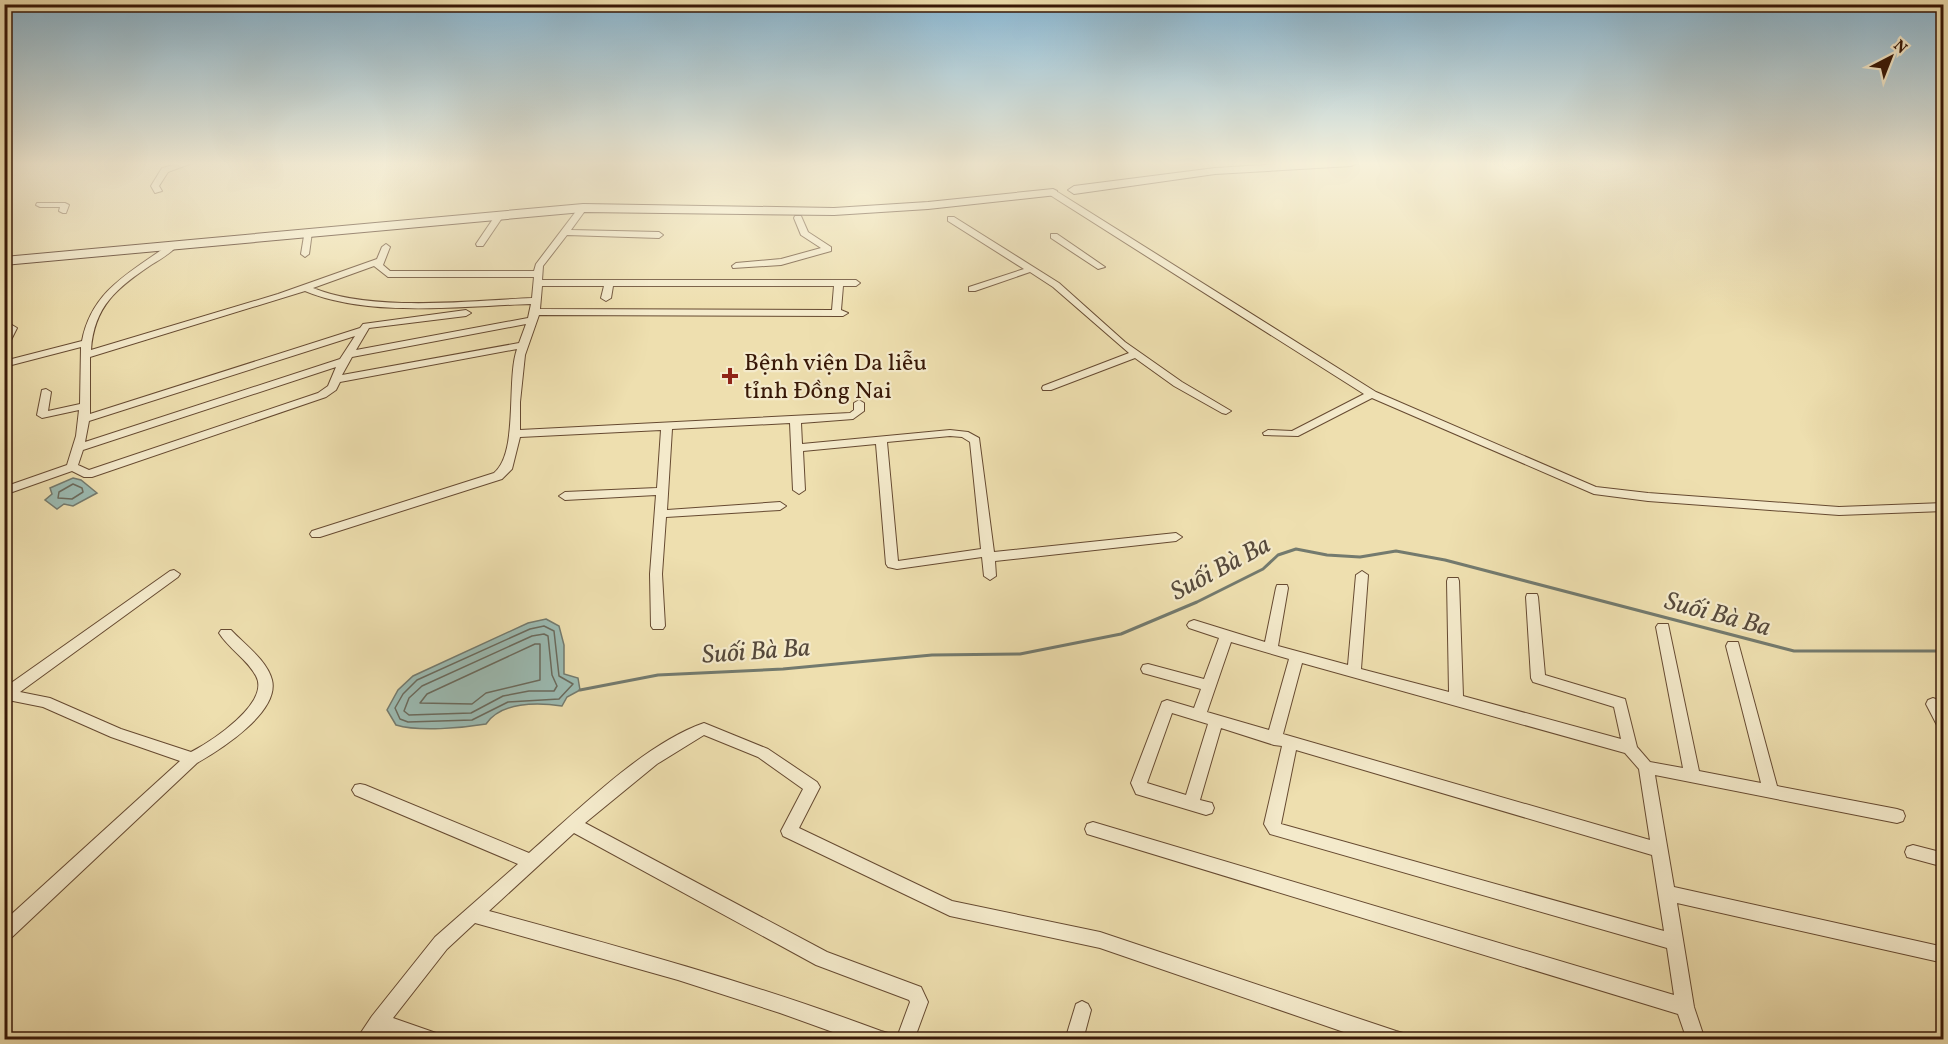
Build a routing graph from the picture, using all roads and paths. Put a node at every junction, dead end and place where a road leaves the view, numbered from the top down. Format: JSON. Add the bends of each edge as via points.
{"nodes":[{"id":1,"x":539,"y":212,"type":"edge"},
{"id":2,"x":580,"y":212,"type":"edge"},
{"id":3,"x":1083,"y":212,"type":"edge"},
{"id":4,"x":500,"y":215,"type":"junction"},
{"id":5,"x":798,"y":218,"type":"dead end"},
{"id":6,"x":951,"y":219,"type":"dead end"},
{"id":7,"x":308,"y":232,"type":"junction"},
{"id":8,"x":564,"y":232,"type":"junction"},
{"id":9,"x":659,"y":235,"type":"dead end"},
{"id":10,"x":1054,"y":236,"type":"dead end"},
{"id":11,"x":480,"y":244,"type":"dead end"},
{"id":12,"x":174,"y":245,"type":"junction"},
{"id":13,"x":386,"y":247,"type":"dead end"},
{"id":14,"x":305,"y":254,"type":"dead end"},
{"id":15,"x":4,"y":261,"type":"edge"},
{"id":16,"x":379,"y":261,"type":"junction"},
{"id":17,"x":736,"y":266,"type":"dead end"},
{"id":18,"x":1101,"y":267,"type":"dead end"},
{"id":19,"x":1031,"y":269,"type":"junction"},
{"id":20,"x":538,"y":279,"type":"junction"},
{"id":21,"x":609,"y":283,"type":"junction"},
{"id":22,"x":839,"y":283,"type":"junction"},
{"id":23,"x":856,"y":283,"type":"dead end"},
{"id":24,"x":306,"y":288,"type":"junction"},
{"id":25,"x":972,"y":289,"type":"dead end"},
{"id":26,"x":606,"y":298,"type":"dead end"},
{"id":27,"x":534,"y":311,"type":"junction"},
{"id":28,"x":466,"y":313,"type":"dead end"},
{"id":29,"x":12,"y":328,"type":"dead end"},
{"id":30,"x":363,"y":330,"type":"junction"},
{"id":31,"x":85,"y":342,"type":"junction"},
{"id":32,"x":4,"y":344,"type":"edge"},
{"id":33,"x":524,"y":345,"type":"junction"},
{"id":34,"x":1136,"y":354,"type":"junction"},
{"id":35,"x":85,"y":355,"type":"junction"},
{"id":36,"x":346,"y":358,"type":"junction"},
{"id":37,"x":4,"y":363,"type":"edge"},
{"id":38,"x":337,"y":379,"type":"junction"},
{"id":39,"x":1047,"y":388,"type":"dead end"},
{"id":40,"x":46,"y":392,"type":"dead end"},
{"id":41,"x":1372,"y":394,"type":"junction"},
{"id":42,"x":859,"y":403,"type":"dead end"},
{"id":43,"x":86,"y":406,"type":"junction"},
{"id":44,"x":1226,"y":411,"type":"dead end"},
{"id":45,"x":84,"y":419,"type":"junction"},
{"id":46,"x":795,"y":420,"type":"junction"},
{"id":47,"x":667,"y":427,"type":"junction"},
{"id":48,"x":515,"y":434,"type":"junction"},
{"id":49,"x":1268,"y":434,"type":"dead end"},
{"id":50,"x":881,"y":439,"type":"junction"},
{"id":51,"x":79,"y":448,"type":"junction"},
{"id":52,"x":797,"y":448,"type":"junction"},
{"id":53,"x":72,"y":467,"type":"junction"},
{"id":54,"x":799,"y":490,"type":"dead end"},
{"id":55,"x":4,"y":491,"type":"edge"},
{"id":56,"x":662,"y":491,"type":"junction"},
{"id":57,"x":565,"y":496,"type":"dead end"},
{"id":58,"x":780,"y":506,"type":"dead end"},
{"id":59,"x":1944,"y":507,"type":"edge"},
{"id":60,"x":660,"y":514,"type":"junction"},
{"id":61,"x":316,"y":534,"type":"dead end"},
{"id":62,"x":1176,"y":537,"type":"dead end"},
{"id":63,"x":987,"y":554,"type":"junction"},
{"id":64,"x":174,"y":574,"type":"dead end"},
{"id":65,"x":1362,"y":575,"type":"dead end"},
{"id":66,"x":990,"y":576,"type":"dead end"},
{"id":67,"x":1453,"y":581,"type":"dead end"},
{"id":68,"x":1282,"y":588,"type":"dead end"},
{"id":69,"x":1532,"y":597,"type":"dead end"},
{"id":70,"x":1194,"y":625,"type":"dead end"},
{"id":71,"x":658,"y":626,"type":"dead end"},
{"id":72,"x":1663,"y":627,"type":"dead end"},
{"id":73,"x":226,"y":633,"type":"dead end"},
{"id":74,"x":1227,"y":635,"type":"junction"},
{"id":75,"x":1733,"y":646,"type":"dead end"},
{"id":76,"x":1271,"y":649,"type":"junction"},
{"id":77,"x":1297,"y":656,"type":"junction"},
{"id":78,"x":1148,"y":669,"type":"dead end"},
{"id":79,"x":1354,"y":672,"type":"junction"},
{"id":80,"x":1209,"y":686,"type":"junction"},
{"id":81,"x":5,"y":695,"type":"edge"},
{"id":82,"x":1456,"y":699,"type":"junction"},
{"id":83,"x":1934,"y":704,"type":"dead end"},
{"id":84,"x":1199,"y":715,"type":"junction"},
{"id":85,"x":1216,"y":721,"type":"junction"},
{"id":86,"x":1944,"y":726,"type":"edge"},
{"id":87,"x":1282,"y":741,"type":"junction"},
{"id":88,"x":1630,"y":750,"type":"junction"},
{"id":89,"x":192,"y":759,"type":"junction"},
{"id":90,"x":1646,"y":767,"type":"junction"},
{"id":91,"x":1692,"y":776,"type":"junction"},
{"id":92,"x":360,"y":790,"type":"dead end"},
{"id":93,"x":1771,"y":792,"type":"junction"},
{"id":94,"x":1897,"y":816,"type":"dead end"},
{"id":95,"x":573,"y":824,"type":"junction"},
{"id":96,"x":1093,"y":829,"type":"dead end"},
{"id":97,"x":1657,"y":849,"type":"junction"},
{"id":98,"x":1913,"y":852,"type":"dead end"},
{"id":99,"x":1944,"y":860,"type":"edge"},
{"id":100,"x":532,"y":862,"type":"junction"},
{"id":101,"x":1666,"y":893,"type":"junction"},
{"id":102,"x":471,"y":914,"type":"junction"},
{"id":103,"x":4,"y":933,"type":"edge"},
{"id":104,"x":1675,"y":942,"type":"junction"},
{"id":105,"x":1944,"y":955,"type":"edge"},
{"id":106,"x":1685,"y":1007,"type":"junction"},
{"id":107,"x":1082,"y":1010,"type":"dead end"},
{"id":108,"x":378,"y":1022,"type":"junction"},
{"id":109,"x":1699,"y":1039,"type":"edge"},
{"id":110,"x":365,"y":1040,"type":"edge"},
{"id":111,"x":429,"y":1040,"type":"edge"},
{"id":112,"x":881,"y":1040,"type":"edge"},
{"id":113,"x":905,"y":1040,"type":"edge"},
{"id":114,"x":1074,"y":1040,"type":"edge"},
{"id":115,"x":1396,"y":1040,"type":"edge"}],
"edges":[{"from":1,"to":4,"type":"main road"},
{"from":2,"to":8,"type":"street"},
{"from":3,"to":41,"type":"street"},
{"from":4,"to":7,"type":"main road"},
{"from":4,"to":11,"type":"street"},
{"from":5,"to":17,"type":"street","via":[[804,233],[828,249],[781,262]]},
{"from":6,"to":19,"type":"street"},
{"from":7,"to":12,"type":"main road"},
{"from":7,"to":14,"type":"street"},
{"from":8,"to":9,"type":"street"},
{"from":8,"to":20,"type":"street","via":[[539,266]]},
{"from":10,"to":18,"type":"street"},
{"from":12,"to":15,"type":"main road"},
{"from":12,"to":31,"type":"street","via":[[110,294],[97,309]]},
{"from":13,"to":16,"type":"street"},
{"from":16,"to":20,"type":"street","via":[[380,270],[400,275]]},
{"from":16,"to":24,"type":"street"},
{"from":19,"to":25,"type":"street"},
{"from":19,"to":34,"type":"street","via":[[1056,285]]},
{"from":20,"to":21,"type":"street"},
{"from":20,"to":27,"type":"street"},
{"from":21,"to":22,"type":"street"},
{"from":21,"to":26,"type":"street"},
{"from":22,"to":23,"type":"street"},
{"from":22,"to":27,"type":"street","via":[[839,314]]},
{"from":24,"to":27,"type":"street","via":[[327,298]]},
{"from":24,"to":35,"type":"street"},
{"from":27,"to":33,"type":"street"},
{"from":27,"to":36,"type":"street"},
{"from":28,"to":30,"type":"street","via":[[369,325]]},
{"from":29,"to":32,"type":"street"},
{"from":30,"to":36,"type":"street"},
{"from":30,"to":45,"type":"street"},
{"from":31,"to":35,"type":"street"},
{"from":31,"to":37,"type":"street"},
{"from":33,"to":38,"type":"street"},
{"from":33,"to":48,"type":"street","via":[[515,402]]},
{"from":34,"to":39,"type":"street"},
{"from":34,"to":44,"type":"street"},
{"from":35,"to":43,"type":"street"},
{"from":36,"to":38,"type":"street"},
{"from":36,"to":51,"type":"street"},
{"from":38,"to":53,"type":"street","via":[[330,391],[322,395],[189,441],[88,474]]},
{"from":40,"to":43,"type":"street","via":[[42,415]]},
{"from":41,"to":49,"type":"street","via":[[1294,435]]},
{"from":41,"to":59,"type":"street","via":[[1574,482],[1617,494],[1839,511]]},
{"from":42,"to":46,"type":"street","via":[[859,411],[853,416]]},
{"from":43,"to":45,"type":"street"},
{"from":45,"to":51,"type":"street"},
{"from":46,"to":47,"type":"street"},
{"from":46,"to":52,"type":"street"},
{"from":47,"to":48,"type":"street"},
{"from":47,"to":56,"type":"street"},
{"from":48,"to":61,"type":"street","via":[[506,469],[498,476]]},
{"from":50,"to":52,"type":"street"},
{"from":50,"to":63,"type":"street","via":[[950,433],[975,440]]},
{"from":50,"to":63,"type":"street","via":[[892,564]]},
{"from":51,"to":53,"type":"street"},
{"from":52,"to":54,"type":"street"},
{"from":53,"to":55,"type":"street"},
{"from":56,"to":57,"type":"street"},
{"from":56,"to":60,"type":"street"},
{"from":58,"to":60,"type":"street"},
{"from":60,"to":71,"type":"street"},
{"from":62,"to":63,"type":"street"},
{"from":63,"to":66,"type":"street"},
{"from":64,"to":81,"type":"street"},
{"from":65,"to":79,"type":"street"},
{"from":67,"to":82,"type":"street"},
{"from":68,"to":76,"type":"street"},
{"from":69,"to":88,"type":"street","via":[[1538,678],[1620,704]]},
{"from":70,"to":74,"type":"street"},
{"from":72,"to":91,"type":"street"},
{"from":73,"to":89,"type":"street","via":[[266,681],[266,689],[249,718],[223,741]]},
{"from":74,"to":76,"type":"street"},
{"from":74,"to":80,"type":"street"},
{"from":75,"to":93,"type":"street"},
{"from":76,"to":77,"type":"street"},
{"from":77,"to":79,"type":"street"},
{"from":77,"to":87,"type":"street"},
{"from":78,"to":80,"type":"street"},
{"from":79,"to":82,"type":"street"},
{"from":80,"to":84,"type":"street"},
{"from":81,"to":89,"type":"street","via":[[45,702],[116,733]]},
{"from":82,"to":88,"type":"street"},
{"from":83,"to":86,"type":"street"},
{"from":84,"to":85,"type":"street"},
{"from":84,"to":85,"type":"street","via":[[1165,707],[1139,783],[1145,792],[1198,806]]},
{"from":85,"to":87,"type":"street"},
{"from":87,"to":97,"type":"street"},
{"from":87,"to":104,"type":"street","via":[[1272,824],[1276,828]]},
{"from":88,"to":90,"type":"street"},
{"from":89,"to":103,"type":"street"},
{"from":90,"to":91,"type":"street"},
{"from":90,"to":97,"type":"street"},
{"from":91,"to":93,"type":"street"},
{"from":92,"to":100,"type":"street"},
{"from":93,"to":94,"type":"street"},
{"from":95,"to":100,"type":"street"},
{"from":95,"to":113,"type":"street","via":[[822,959],[915,993],[919,1002]]},
{"from":95,"to":115,"type":"street","via":[[631,775],[678,741],[704,729],[763,753],[812,787],[789,831],[950,908],[1100,940]]},
{"from":96,"to":106,"type":"street"},
{"from":97,"to":101,"type":"street"},
{"from":98,"to":99,"type":"street"},
{"from":100,"to":102,"type":"street"},
{"from":101,"to":104,"type":"street"},
{"from":101,"to":105,"type":"street"},
{"from":102,"to":108,"type":"street","via":[[429,956]]},
{"from":102,"to":112,"type":"street","via":[[626,956],[840,1023]]},
{"from":104,"to":106,"type":"street"},
{"from":106,"to":109,"type":"street"},
{"from":107,"to":114,"type":"street"},
{"from":108,"to":110,"type":"street"},
{"from":108,"to":111,"type":"street"}]}
